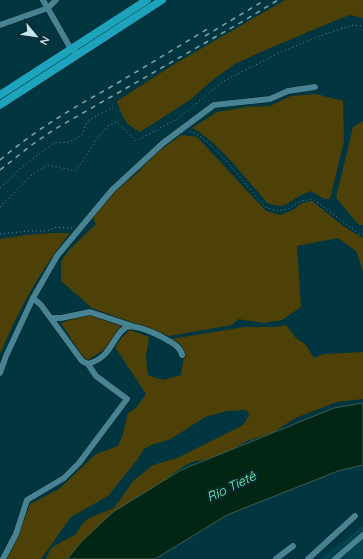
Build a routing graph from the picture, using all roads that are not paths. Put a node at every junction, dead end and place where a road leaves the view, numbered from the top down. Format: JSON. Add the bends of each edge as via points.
{"nodes":[{"id":1,"x":43,"y":0,"type":"edge"},
{"id":2,"x":56,"y":0,"type":"edge"},
{"id":3,"x":147,"y":0,"type":"edge"},
{"id":4,"x":162,"y":0,"type":"edge"},
{"id":5,"x":48,"y":8,"type":"junction"},
{"id":6,"x":0,"y":25,"type":"edge"},
{"id":7,"x":71,"y":49,"type":"junction"},
{"id":8,"x":79,"y":54,"type":"junction"},
{"id":9,"x":315,"y":87,"type":"dead end"},
{"id":10,"x":0,"y":95,"type":"edge"},
{"id":11,"x":0,"y":105,"type":"edge"},
{"id":12,"x":33,"y":298,"type":"junction"},
{"id":13,"x":51,"y":318,"type":"junction"},
{"id":14,"x":132,"y":326,"type":"junction"},
{"id":15,"x":182,"y":355,"type":"dead end"},
{"id":16,"x":88,"y":364,"type":"junction"},
{"id":17,"x":0,"y":373,"type":"edge"},
{"id":18,"x":355,"y":516,"type":"dead end"},
{"id":19,"x":363,"y":535,"type":"edge"},
{"id":20,"x":293,"y":546,"type":"dead end"},
{"id":21,"x":2,"y":559,"type":"edge"},
{"id":22,"x":276,"y":559,"type":"edge"},
{"id":23,"x":308,"y":559,"type":"edge"},
{"id":24,"x":335,"y":559,"type":"edge"}],
"edges":[{"from":1,"to":5,"type":"street"},
{"from":2,"to":5,"type":"street"},
{"from":3,"to":7,"type":"main road"},
{"from":4,"to":8,"type":"main road"},
{"from":5,"to":6,"type":"street"},
{"from":5,"to":7,"type":"street"},
{"from":7,"to":8,"type":"street"},
{"from":7,"to":10,"type":"main road"},
{"from":8,"to":11,"type":"main road"},
{"from":9,"to":12,"type":"street","via":[[288,91],[270,99],[214,104],[163,142],[112,190],[80,228],[57,256]]},
{"from":12,"to":13,"type":"street"},
{"from":12,"to":17,"type":"street"},
{"from":13,"to":14,"type":"street","via":[[90,312]]},
{"from":13,"to":16,"type":"street","via":[[76,354]]},
{"from":14,"to":15,"type":"street","via":[[157,334],[175,344]]},
{"from":14,"to":16,"type":"street","via":[[122,330],[105,355]]},
{"from":16,"to":21,"type":"street","via":[[96,376],[127,399],[79,463],[64,478],[27,500],[16,534]]},
{"from":18,"to":23,"type":"street"},
{"from":19,"to":24,"type":"street"},
{"from":20,"to":22,"type":"street"}]}
